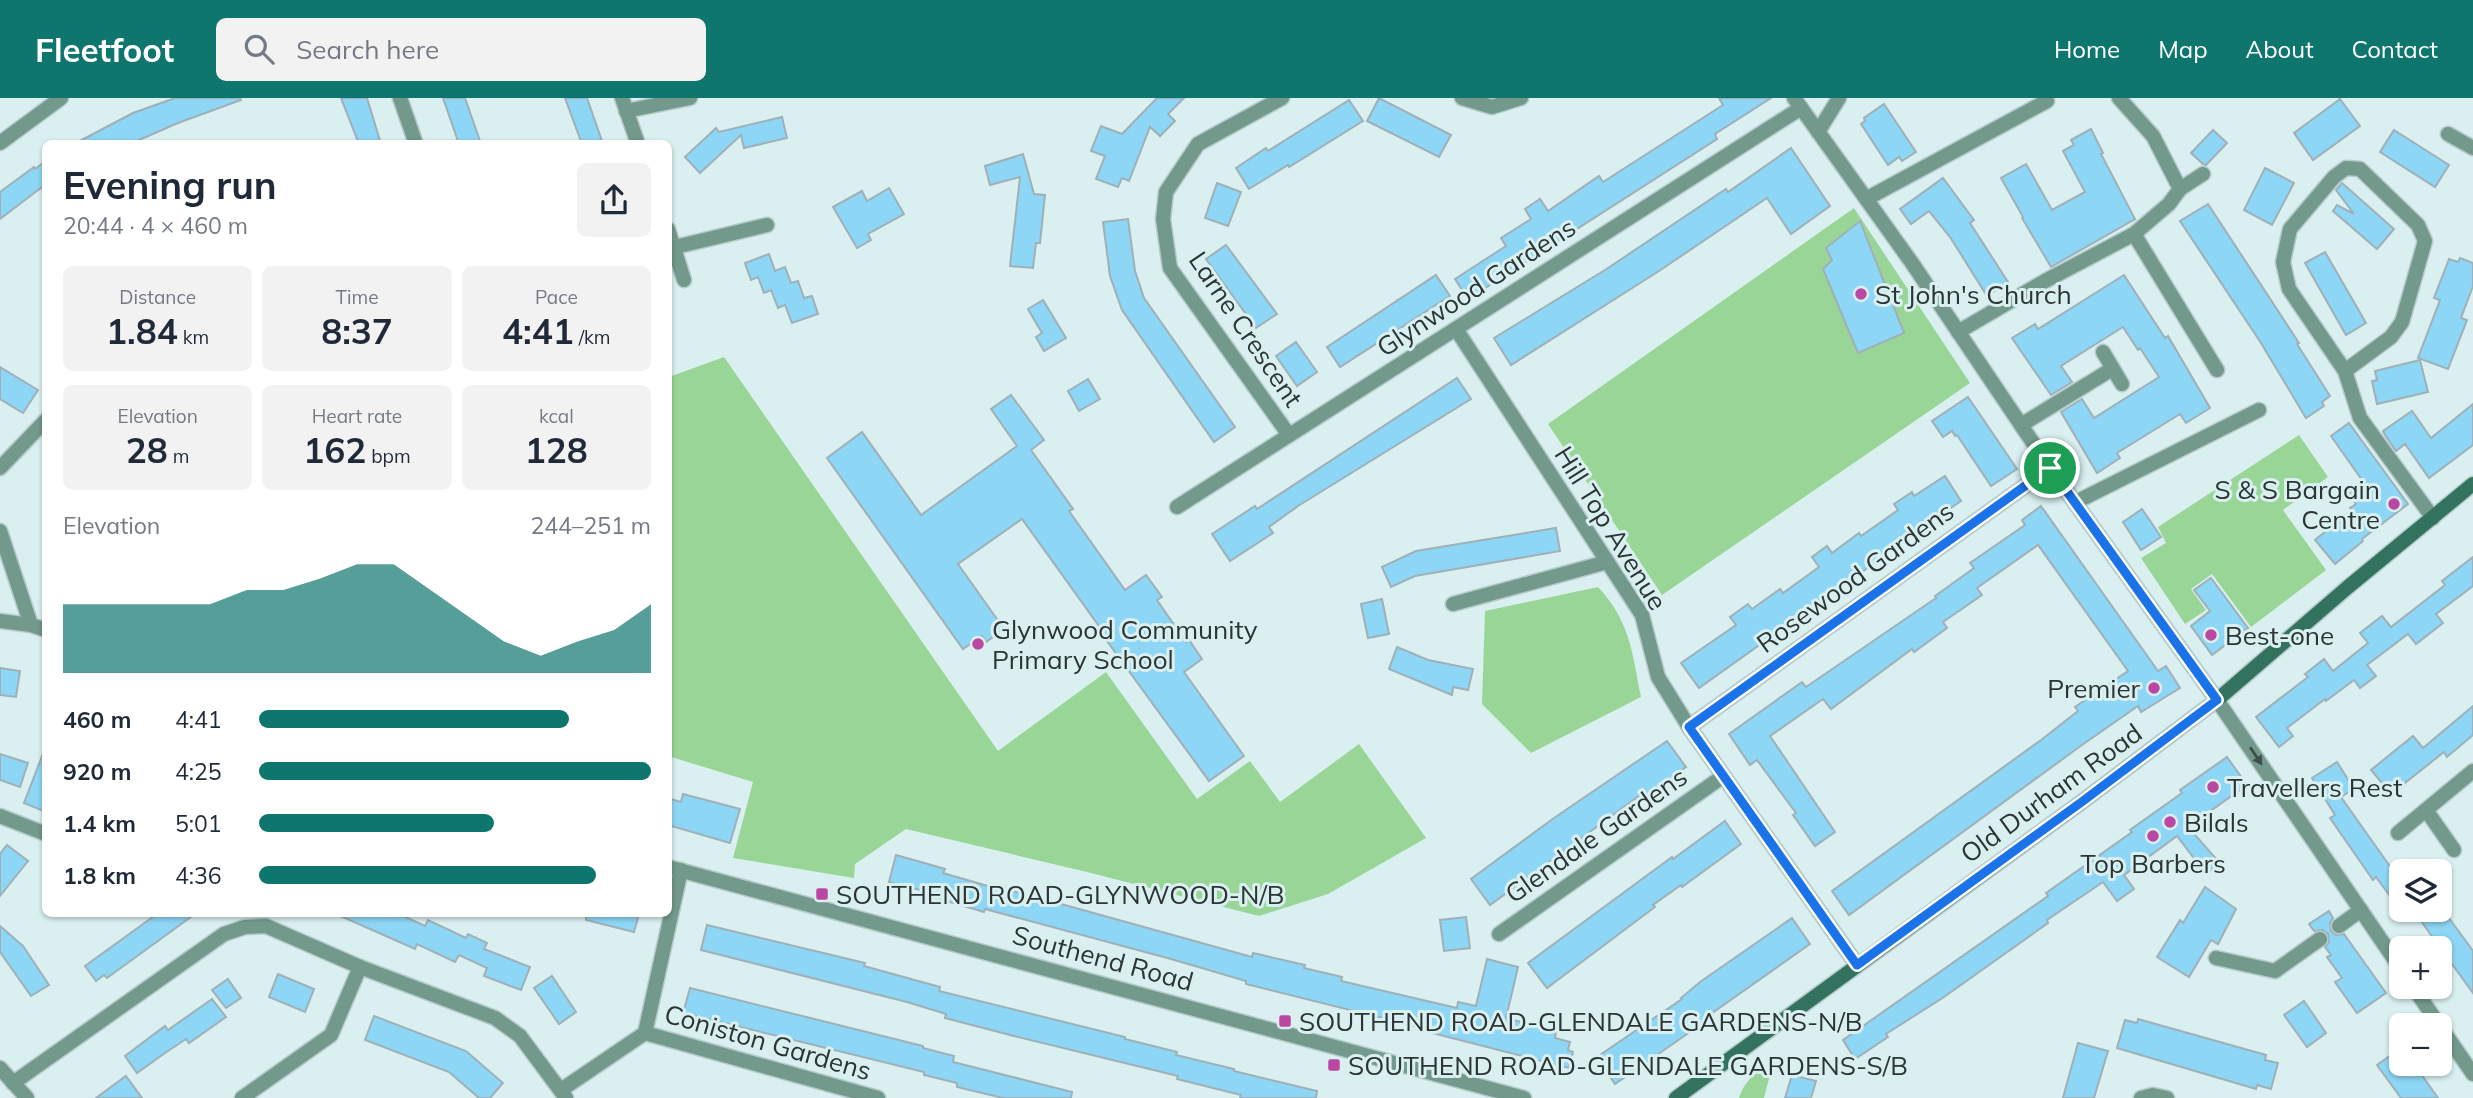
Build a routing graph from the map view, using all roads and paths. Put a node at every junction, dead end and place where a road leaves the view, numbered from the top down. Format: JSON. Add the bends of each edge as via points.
{"nodes":[{"id":1,"x":61,"y":98,"type":"edge"},
{"id":2,"x":400,"y":98,"type":"edge"},
{"id":3,"x":690,"y":98,"type":"edge"},
{"id":4,"x":1282,"y":98,"type":"edge"},
{"id":5,"x":1462,"y":98,"type":"edge"},
{"id":6,"x":1521,"y":98,"type":"edge"},
{"id":7,"x":1839,"y":98,"type":"edge"},
{"id":8,"x":2119,"y":98,"type":"edge"},
{"id":9,"x":2046,"y":101,"type":"dead end"},
{"id":10,"x":1798,"y":103,"type":"edge"},
{"id":11,"x":624,"y":104,"type":"edge"},
{"id":12,"x":1818,"y":132,"type":"junction"},
{"id":13,"x":2448,"y":134,"type":"dead end"},
{"id":14,"x":415,"y":140,"type":"edge"},
{"id":15,"x":637,"y":140,"type":"edge"},
{"id":16,"x":0,"y":143,"type":"edge"},
{"id":17,"x":2473,"y":148,"type":"edge"},
{"id":18,"x":2203,"y":173,"type":"dead end"},
{"id":19,"x":2180,"y":189,"type":"junction"},
{"id":20,"x":1866,"y":199,"type":"junction"},
{"id":21,"x":767,"y":225,"type":"dead end"},
{"id":22,"x":2134,"y":234,"type":"junction"},
{"id":23,"x":672,"y":239,"type":"edge"},
{"id":24,"x":675,"y":247,"type":"junction"},
{"id":25,"x":684,"y":280,"type":"dead end"},
{"id":26,"x":1456,"y":329,"type":"junction"},
{"id":27,"x":1958,"y":332,"type":"junction"},
{"id":28,"x":2102,"y":352,"type":"dead end"},
{"id":29,"x":2112,"y":369,"type":"junction"},
{"id":30,"x":2217,"y":370,"type":"dead end"},
{"id":31,"x":2345,"y":371,"type":"junction"},
{"id":32,"x":2122,"y":384,"type":"dead end"},
{"id":33,"x":2259,"y":410,"type":"dead end"},
{"id":34,"x":42,"y":424,"type":"edge"},
{"id":35,"x":2021,"y":425,"type":"junction"},
{"id":36,"x":1289,"y":435,"type":"junction"},
{"id":37,"x":0,"y":468,"type":"edge"},
{"id":38,"x":2050,"y":468,"type":"junction"},
{"id":39,"x":2473,"y":484,"type":"edge"},
{"id":40,"x":2076,"y":502,"type":"junction"},
{"id":41,"x":1177,"y":507,"type":"dead end"},
{"id":42,"x":2433,"y":518,"type":"junction"},
{"id":43,"x":0,"y":532,"type":"edge"},
{"id":44,"x":1607,"y":562,"type":"junction"},
{"id":45,"x":1453,"y":604,"type":"dead end"},
{"id":46,"x":0,"y":621,"type":"edge"},
{"id":47,"x":38,"y":627,"type":"edge"},
{"id":48,"x":2217,"y":700,"type":"junction"},
{"id":49,"x":1689,"y":727,"type":"junction"},
{"id":50,"x":2473,"y":772,"type":"edge"},
{"id":51,"x":1722,"y":777,"type":"junction"},
{"id":52,"x":2426,"y":810,"type":"junction"},
{"id":53,"x":0,"y":816,"type":"edge"},
{"id":54,"x":42,"y":832,"type":"edge"},
{"id":55,"x":2398,"y":833,"type":"dead end"},
{"id":56,"x":2454,"y":850,"type":"dead end"},
{"id":57,"x":675,"y":869,"type":"edge"},
{"id":58,"x":2361,"y":910,"type":"junction"},
{"id":59,"x":666,"y":917,"type":"edge"},
{"id":60,"x":2339,"y":926,"type":"dead end"},
{"id":61,"x":1499,"y":934,"type":"dead end"},
{"id":62,"x":2320,"y":939,"type":"dead end"},
{"id":63,"x":2389,"y":951,"type":"edge"},
{"id":64,"x":2216,"y":958,"type":"dead end"},
{"id":65,"x":1857,"y":965,"type":"junction"},
{"id":66,"x":360,"y":967,"type":"junction"},
{"id":67,"x":2421,"y":999,"type":"edge"},
{"id":68,"x":645,"y":1033,"type":"junction"},
{"id":69,"x":0,"y":1068,"type":"edge"},
{"id":70,"x":2473,"y":1074,"type":"edge"},
{"id":71,"x":13,"y":1083,"type":"junction"},
{"id":72,"x":564,"y":1094,"type":"edge"},
{"id":73,"x":1686,"y":1095,"type":"edge"},
{"id":74,"x":27,"y":1098,"type":"edge"},
{"id":75,"x":242,"y":1098,"type":"edge"},
{"id":76,"x":878,"y":1098,"type":"edge"},
{"id":77,"x":1524,"y":1098,"type":"edge"},
{"id":78,"x":2141,"y":1098,"type":"edge"},
{"id":79,"x":2167,"y":1098,"type":"edge"}],
"edges":[{"from":1,"to":16,"type":"street"},
{"from":2,"to":14,"type":"street"},
{"from":3,"to":11,"type":"street"},
{"from":4,"to":36,"type":"street","name":"Larne Crescent","via":[[1198,144],[1166,192],[1163,219],[1170,268]]},
{"from":5,"to":6,"type":"street","via":[[1492,107]]},
{"from":7,"to":12,"type":"street"},
{"from":8,"to":19,"type":"street","via":[[2153,136]]},
{"from":9,"to":20,"type":"street"},
{"from":10,"to":12,"type":"street"},
{"from":10,"to":26,"type":"street","name":"Glynwood Gardens"},
{"from":11,"to":15,"type":"street"},
{"from":12,"to":20,"type":"street"},
{"from":13,"to":17,"type":"street"},
{"from":18,"to":19,"type":"street"},
{"from":19,"to":22,"type":"street"},
{"from":20,"to":27,"type":"street"},
{"from":21,"to":24,"type":"street"},
{"from":22,"to":27,"type":"street"},
{"from":22,"to":30,"type":"street"},
{"from":23,"to":24,"type":"street"},
{"from":24,"to":25,"type":"street"},
{"from":26,"to":36,"type":"street","name":"Glynwood Gardens"},
{"from":26,"to":44,"type":"street","name":"Hill Top Avenue"},
{"from":27,"to":35,"type":"street"},
{"from":28,"to":29,"type":"street"},
{"from":29,"to":32,"type":"street"},
{"from":29,"to":35,"type":"street"},
{"from":31,"to":31,"type":"street","via":[[2390,337],[2402,322],[2425,241],[2418,225],[2360,169],[2347,168],[2290,229],[2283,262],[2289,289]]},
{"from":31,"to":42,"type":"street","via":[[2360,418]]},
{"from":33,"to":40,"type":"street"},
{"from":34,"to":37,"type":"street"},
{"from":35,"to":38,"type":"street"},
{"from":36,"to":41,"type":"street","name":"Glynwood Gardens"},
{"from":38,"to":40,"type":"street"},
{"from":38,"to":49,"type":"street","name":"Rosewood Gardens"},
{"from":39,"to":42,"type":"main road","name":"Old Durham Road"},
{"from":40,"to":48,"type":"street"},
{"from":42,"to":48,"type":"main road","name":"Old Durham Road"},
{"from":43,"to":47,"type":"street"},
{"from":44,"to":45,"type":"street"},
{"from":44,"to":49,"type":"street","name":"Hill Top Avenue","via":[[1642,615],[1658,677]]},
{"from":46,"to":47,"type":"street"},
{"from":48,"to":58,"type":"street","one_way":true},
{"from":48,"to":65,"type":"main road","name":"Old Durham Road"},
{"from":49,"to":51,"type":"street","name":"Hill Top Avenue"},
{"from":50,"to":52,"type":"street"},
{"from":51,"to":61,"type":"street","name":"Glendale Gardens"},
{"from":51,"to":65,"type":"street","name":"Hill Top Avenue"},
{"from":52,"to":55,"type":"street"},
{"from":52,"to":56,"type":"street"},
{"from":53,"to":54,"type":"street"},
{"from":57,"to":77,"type":"street","name":"Southend Road"},
{"from":58,"to":60,"type":"street"},
{"from":58,"to":63,"type":"street"},
{"from":59,"to":68,"type":"street"},
{"from":62,"to":64,"type":"street","via":[[2275,971]]},
{"from":65,"to":73,"type":"main road","name":"Old Durham Road"},
{"from":66,"to":71,"type":"street","via":[[266,926],[224,934]]},
{"from":66,"to":72,"type":"street","via":[[503,1023],[520,1036]]},
{"from":66,"to":75,"type":"street","via":[[331,1035]]},
{"from":67,"to":70,"type":"street"},
{"from":68,"to":72,"type":"street"},
{"from":68,"to":76,"type":"street","name":"Coniston Gardens"},
{"from":69,"to":71,"type":"street"},
{"from":71,"to":74,"type":"street"},
{"from":78,"to":79,"type":"street"}]}
